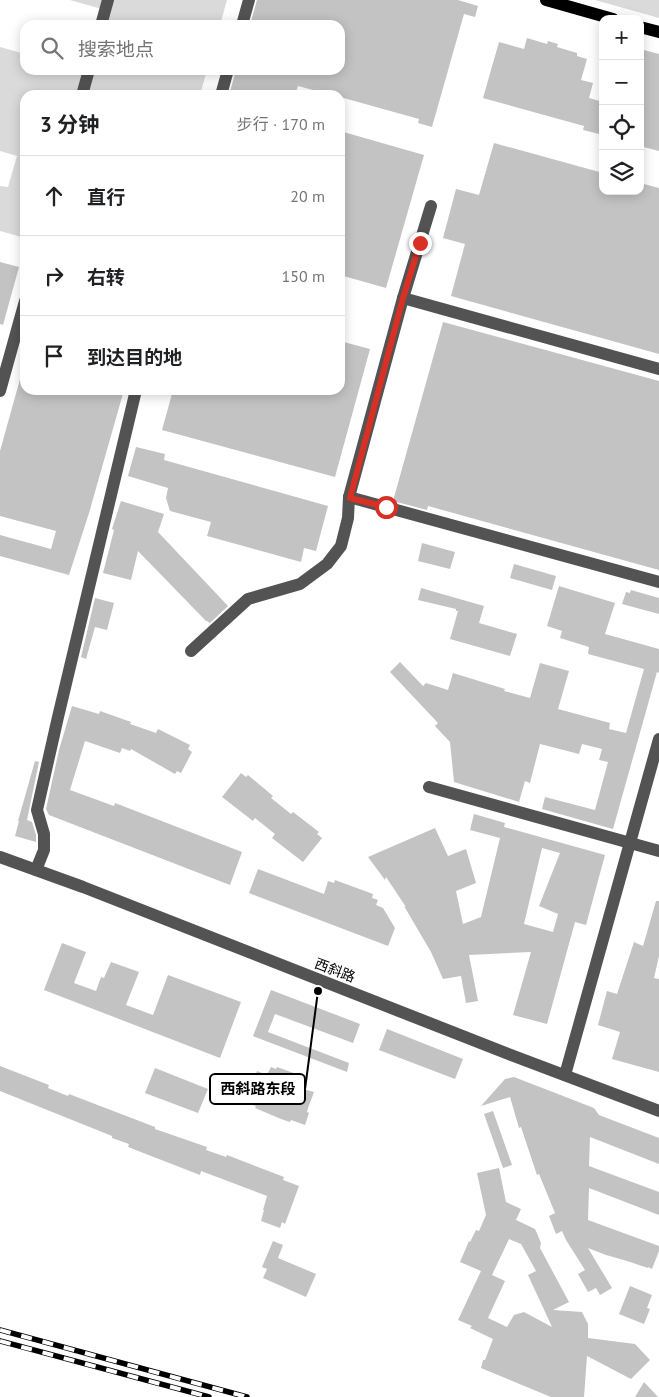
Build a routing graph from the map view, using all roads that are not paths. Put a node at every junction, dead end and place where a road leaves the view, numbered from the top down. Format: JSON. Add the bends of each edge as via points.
{"nodes":[{"id":1,"x":108,"y":0,"type":"edge"},
{"id":2,"x":249,"y":0,"type":"edge"},
{"id":3,"x":546,"y":0,"type":"edge"},
{"id":4,"x":599,"y":15,"type":"edge"},
{"id":5,"x":102,"y":20,"type":"edge"},
{"id":6,"x":243,"y":20,"type":"edge"},
{"id":7,"x":644,"y":28,"type":"edge"},
{"id":8,"x":659,"y":32,"type":"edge"},
{"id":9,"x":88,"y":75,"type":"edge"},
{"id":10,"x":227,"y":75,"type":"edge"},
{"id":11,"x":83,"y":90,"type":"edge"},
{"id":12,"x":222,"y":90,"type":"edge"},
{"id":13,"x":431,"y":206,"type":"dead end"},
{"id":14,"x":403,"y":298,"type":"junction"},
{"id":15,"x":20,"y":319,"type":"edge"},
{"id":16,"x":659,"y":369,"type":"edge"},
{"id":17,"x":0,"y":392,"type":"edge"},
{"id":18,"x":135,"y":395,"type":"edge"},
{"id":19,"x":350,"y":498,"type":"junction"},
{"id":20,"x":659,"y":582,"type":"edge"},
{"id":21,"x":190,"y":652,"type":"dead end"},
{"id":22,"x":659,"y":739,"type":"edge"},
{"id":23,"x":429,"y":788,"type":"dead end"},
{"id":24,"x":630,"y":843,"type":"junction"},
{"id":25,"x":659,"y":851,"type":"edge"},
{"id":26,"x":0,"y":857,"type":"edge"},
{"id":27,"x":36,"y":870,"type":"junction"},
{"id":28,"x":565,"y":1075,"type":"junction"},
{"id":29,"x":659,"y":1111,"type":"edge"}],
"edges":[{"from":1,"to":5,"type":"street"},
{"from":2,"to":6,"type":"street"},
{"from":3,"to":4,"type":"main road"},
{"from":7,"to":8,"type":"main road"},
{"from":9,"to":11,"type":"street"},
{"from":10,"to":12,"type":"street"},
{"from":13,"to":14,"type":"street"},
{"from":14,"to":16,"type":"street"},
{"from":14,"to":19,"type":"street"},
{"from":15,"to":17,"type":"street"},
{"from":18,"to":27,"type":"street","via":[[37,810],[44,834],[44,850]]},
{"from":19,"to":20,"type":"street"},
{"from":19,"to":21,"type":"street","via":[[341,546],[327,564],[300,584],[248,599]]},
{"from":22,"to":24,"type":"street"},
{"from":23,"to":24,"type":"street"},
{"from":24,"to":25,"type":"street"},
{"from":24,"to":28,"type":"street"},
{"from":26,"to":27,"type":"street","name":"西斜路"},
{"from":27,"to":28,"type":"street","name":"西斜路"},
{"from":28,"to":29,"type":"street","name":"西斜路"}]}
